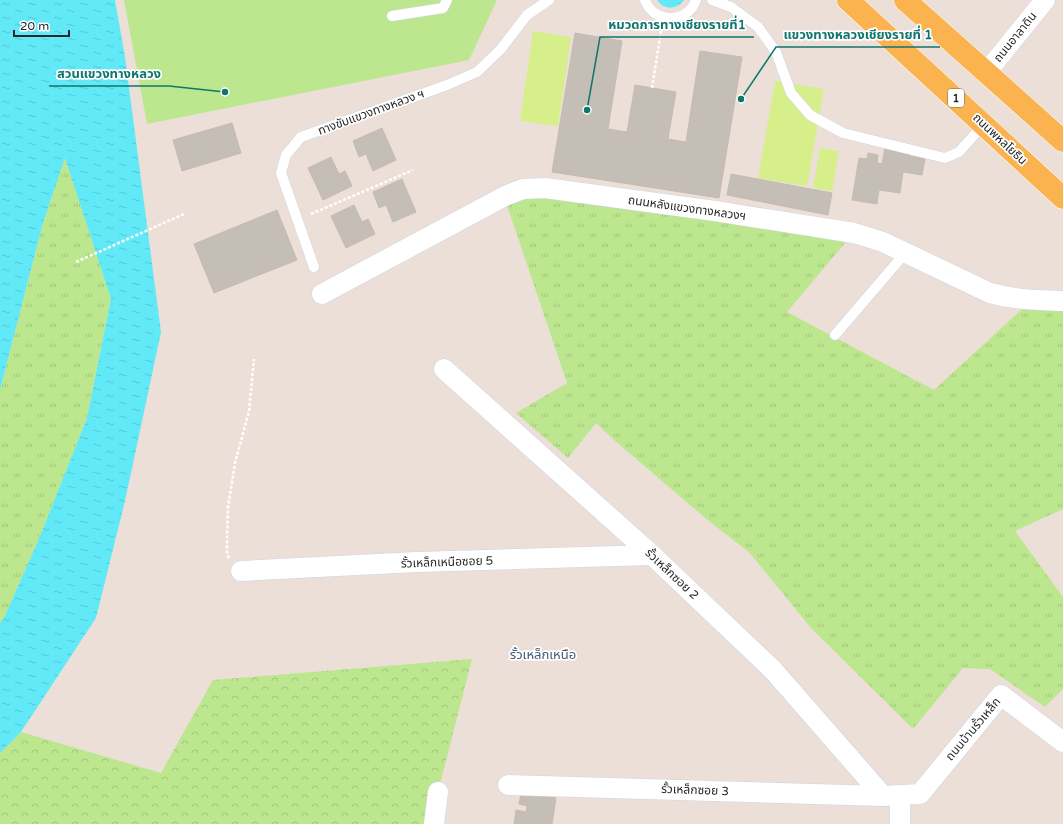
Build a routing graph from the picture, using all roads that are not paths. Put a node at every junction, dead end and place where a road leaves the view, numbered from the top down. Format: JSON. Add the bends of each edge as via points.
{"nodes":[{"id":1,"x":447,"y":0,"type":"edge"},
{"id":2,"x":549,"y":0,"type":"edge"},
{"id":3,"x":645,"y":0,"type":"edge"},
{"id":4,"x":696,"y":0,"type":"edge"},
{"id":5,"x":712,"y":0,"type":"edge"},
{"id":6,"x":848,"y":0,"type":"edge"},
{"id":7,"x":905,"y":0,"type":"edge"},
{"id":8,"x":1045,"y":0,"type":"edge"},
{"id":9,"x":392,"y":16,"type":"dead end"},
{"id":10,"x":986,"y":73,"type":"junction"},
{"id":11,"x":984,"y":124,"type":"junction"},
{"id":12,"x":1063,"y":141,"type":"edge"},
{"id":13,"x":1063,"y":198,"type":"edge"},
{"id":14,"x":906,"y":252,"type":"junction"},
{"id":15,"x":314,"y":267,"type":"dead end"},
{"id":16,"x":322,"y":294,"type":"dead end"},
{"id":17,"x":1063,"y":301,"type":"edge"},
{"id":18,"x":835,"y":335,"type":"dead end"},
{"id":19,"x":444,"y":370,"type":"dead end"},
{"id":20,"x":652,"y":555,"type":"junction"},
{"id":21,"x":241,"y":570,"type":"road end"},
{"id":22,"x":1063,"y":742,"type":"edge"},
{"id":23,"x":508,"y":784,"type":"dead end"},
{"id":24,"x":438,"y":792,"type":"dead end"},
{"id":25,"x":891,"y":795,"type":"junction"},
{"id":26,"x":434,"y":824,"type":"edge"},
{"id":27,"x":900,"y":824,"type":"edge"}],
"edges":[{"from":1,"to":9,"type":"lane","via":[[443,8]]},
{"from":2,"to":15,"type":"lane","name":"ทางขับแขวงทางหลวง ฯ","via":[[527,15],[502,49],[477,72],[301,137],[286,155],[281,173]]},
{"from":3,"to":4,"type":"lane","via":[[655,14],[663,18],[681,17],[689,12]]},
{"from":5,"to":11,"type":"lane","via":[[731,7],[758,27],[776,52],[791,93],[810,115],[843,133],[945,158],[959,152]]},
{"from":6,"to":11,"type":"main road","name":"ถนนพหลโยธิน","number":"1"},
{"from":7,"to":10,"type":"main road"},
{"from":8,"to":10,"type":"street","name":"ถนนอาลาดิน"},
{"from":10,"to":12,"type":"main road"},
{"from":11,"to":13,"type":"main road","name":"ถนนพหลโยธิน","number":"1"},
{"from":14,"to":16,"type":"street","name":"ถนนหลังแขวงทางหลวงฯ","via":[[854,233],[545,188],[523,189],[505,196]]},
{"from":14,"to":17,"type":"street","name":"ถนนหลังแขวงทางหลวงฯ","via":[[990,293],[1024,300]]},
{"from":14,"to":18,"type":"lane"},
{"from":19,"to":20,"type":"street","name":"รั้วเหล็กซอย 2"},
{"from":20,"to":21,"type":"street","name":"รั้วเหล็กเหนือซอย 5"},
{"from":20,"to":25,"type":"street","name":"รั้วเหล็กซอย 2","via":[[773,670]]},
{"from":22,"to":25,"type":"street","name":"ถนนบ้านรั้วเหล็ก","via":[[1001,695],[920,794]]},
{"from":23,"to":25,"type":"street","name":"รั้วเหล็กซอย 3"},
{"from":24,"to":26,"type":"street"},
{"from":25,"to":27,"type":"street"}]}
